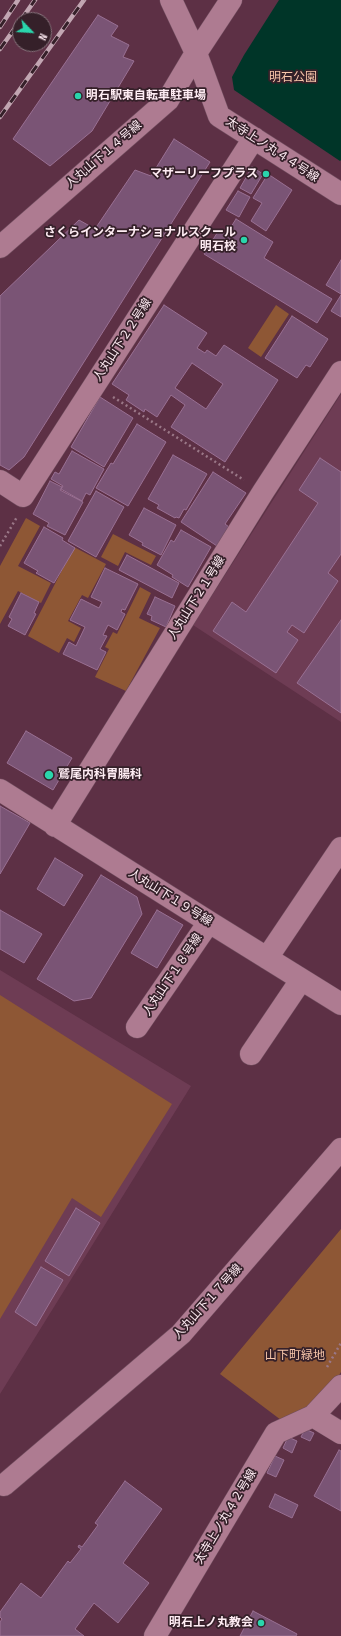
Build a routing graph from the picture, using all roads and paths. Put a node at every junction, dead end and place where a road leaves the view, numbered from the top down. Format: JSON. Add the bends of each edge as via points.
{"nodes":[{"id":1,"x":171,"y":0,"type":"edge"},
{"id":2,"x":231,"y":0,"type":"edge"},
{"id":3,"x":196,"y":53,"type":"junction"},
{"id":4,"x":254,"y":138,"type":"junction"},
{"id":5,"x":341,"y":194,"type":"edge"},
{"id":6,"x":0,"y":247,"type":"edge"},
{"id":7,"x":341,"y":372,"type":"edge"},
{"id":8,"x":94,"y":386,"type":"junction"},
{"id":9,"x":0,"y":481,"type":"edge"},
{"id":10,"x":263,"y":492,"type":"junction"},
{"id":11,"x":23,"y":496,"type":"junction"},
{"id":12,"x":0,"y":546,"type":"edge"},
{"id":13,"x":0,"y":790,"type":"edge"},
{"id":14,"x":55,"y":826,"type":"junction"},
{"id":15,"x":341,"y":848,"type":"edge"},
{"id":16,"x":208,"y":922,"type":"junction"},
{"id":17,"x":267,"y":958,"type":"junction"},
{"id":18,"x":301,"y":980,"type":"junction"},
{"id":19,"x":341,"y":1004,"type":"edge"},
{"id":20,"x":137,"y":1027,"type":"dead end"},
{"id":21,"x":251,"y":1054,"type":"dead end"},
{"id":22,"x":341,"y":1149,"type":"edge"},
{"id":23,"x":341,"y":1386,"type":"edge"},
{"id":24,"x":313,"y":1416,"type":"junction"},
{"id":25,"x":341,"y":1433,"type":"edge"},
{"id":26,"x":4,"y":1485,"type":"dead end"},
{"id":27,"x":155,"y":1636,"type":"edge"}],
"edges":[{"from":1,"to":3,"type":"street","name":"太寺上ノ丸４４号線"},
{"from":2,"to":3,"type":"street","name":"人丸山下１４号線"},
{"from":3,"to":4,"type":"street","name":"太寺上ノ丸４４号線","via":[[219,116]]},
{"from":3,"to":6,"type":"street","name":"人丸山下１４号線","via":[[168,100]]},
{"from":4,"to":5,"type":"street","name":"太寺上ノ丸４４号線"},
{"from":4,"to":8,"type":"street","name":"人丸山下２２号線"},
{"from":7,"to":10,"type":"street","name":"人丸山下２１号線"},
{"from":8,"to":10,"type":"path"},
{"from":8,"to":11,"type":"street","name":"人丸山下２２号線"},
{"from":9,"to":11,"type":"street"},
{"from":10,"to":14,"type":"street","name":"人丸山下２１号線"},
{"from":11,"to":12,"type":"path","via":[[21,510]]},
{"from":13,"to":14,"type":"street","name":"人丸山下１９号線"},
{"from":14,"to":16,"type":"street","name":"人丸山下１９号線"},
{"from":15,"to":17,"type":"street"},
{"from":16,"to":17,"type":"street","name":"人丸山下１９号線"},
{"from":16,"to":20,"type":"street","name":"人丸山下１８号線"},
{"from":17,"to":18,"type":"street","name":"人丸山下１９号線"},
{"from":18,"to":19,"type":"street","name":"人丸山下１９号線"},
{"from":18,"to":21,"type":"street"},
{"from":22,"to":26,"type":"street","name":"人丸山下１７号線","via":[[181,1334]]},
{"from":23,"to":24,"type":"street"},
{"from":24,"to":25,"type":"street"},
{"from":24,"to":27,"type":"street","name":"太寺上ノ丸４２号線","via":[[276,1433]]}]}
